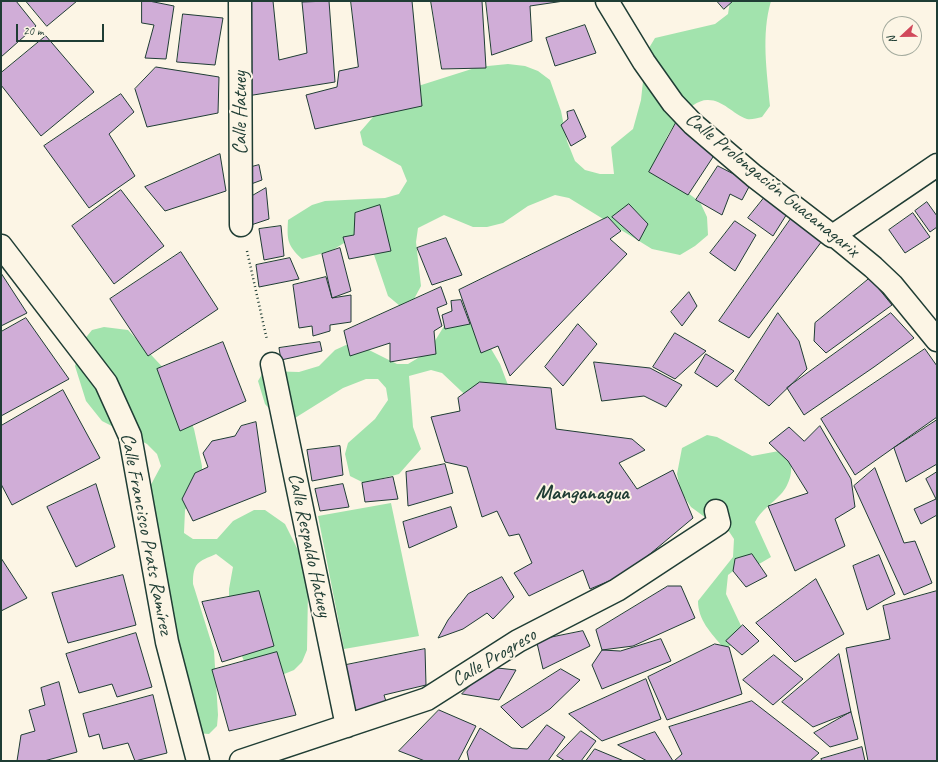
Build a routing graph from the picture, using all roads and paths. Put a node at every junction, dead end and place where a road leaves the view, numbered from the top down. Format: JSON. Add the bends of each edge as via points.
{"nodes":[{"id":1,"x":240,"y":1,"type":"edge"},
{"id":2,"x":607,"y":1,"type":"edge"},
{"id":3,"x":937,"y":166,"type":"edge"},
{"id":4,"x":241,"y":225,"type":"joint"},
{"id":5,"x":834,"y":234,"type":"junction"},
{"id":6,"x":1,"y":246,"type":"edge"},
{"id":7,"x":937,"y":340,"type":"edge"},
{"id":8,"x":272,"y":364,"type":"joint"},
{"id":9,"x":716,"y":511,"type":"dead end"},
{"id":10,"x":347,"y":726,"type":"junction"},
{"id":11,"x":198,"y":761,"type":"edge"},
{"id":12,"x":241,"y":761,"type":"edge"}],
"edges":[{"from":1,"to":4,"type":"street","name":"Calle Hatuey"},
{"from":2,"to":5,"type":"street","name":"Calle Prolongación Guacanagarix","via":[[644,62],[673,103],[693,124],[754,176],[832,236]]},
{"from":3,"to":5,"type":"street"},
{"from":4,"to":8,"type":"path"},
{"from":5,"to":7,"type":"street","name":"Calle Prolongación Guacanagarix","via":[[892,285]]},
{"from":6,"to":11,"type":"street","name":"Calle Francisco Prats Ramírez","via":[[106,383],[130,436],[167,642]]},
{"from":8,"to":10,"type":"street","name":"Calle Respaldo Hatuey"},
{"from":9,"to":10,"type":"street","name":"Calle Progreso","via":[[719,523],[617,590],[518,641],[427,699]]},
{"from":10,"to":12,"type":"street","name":"Calle Progreso"}]}
